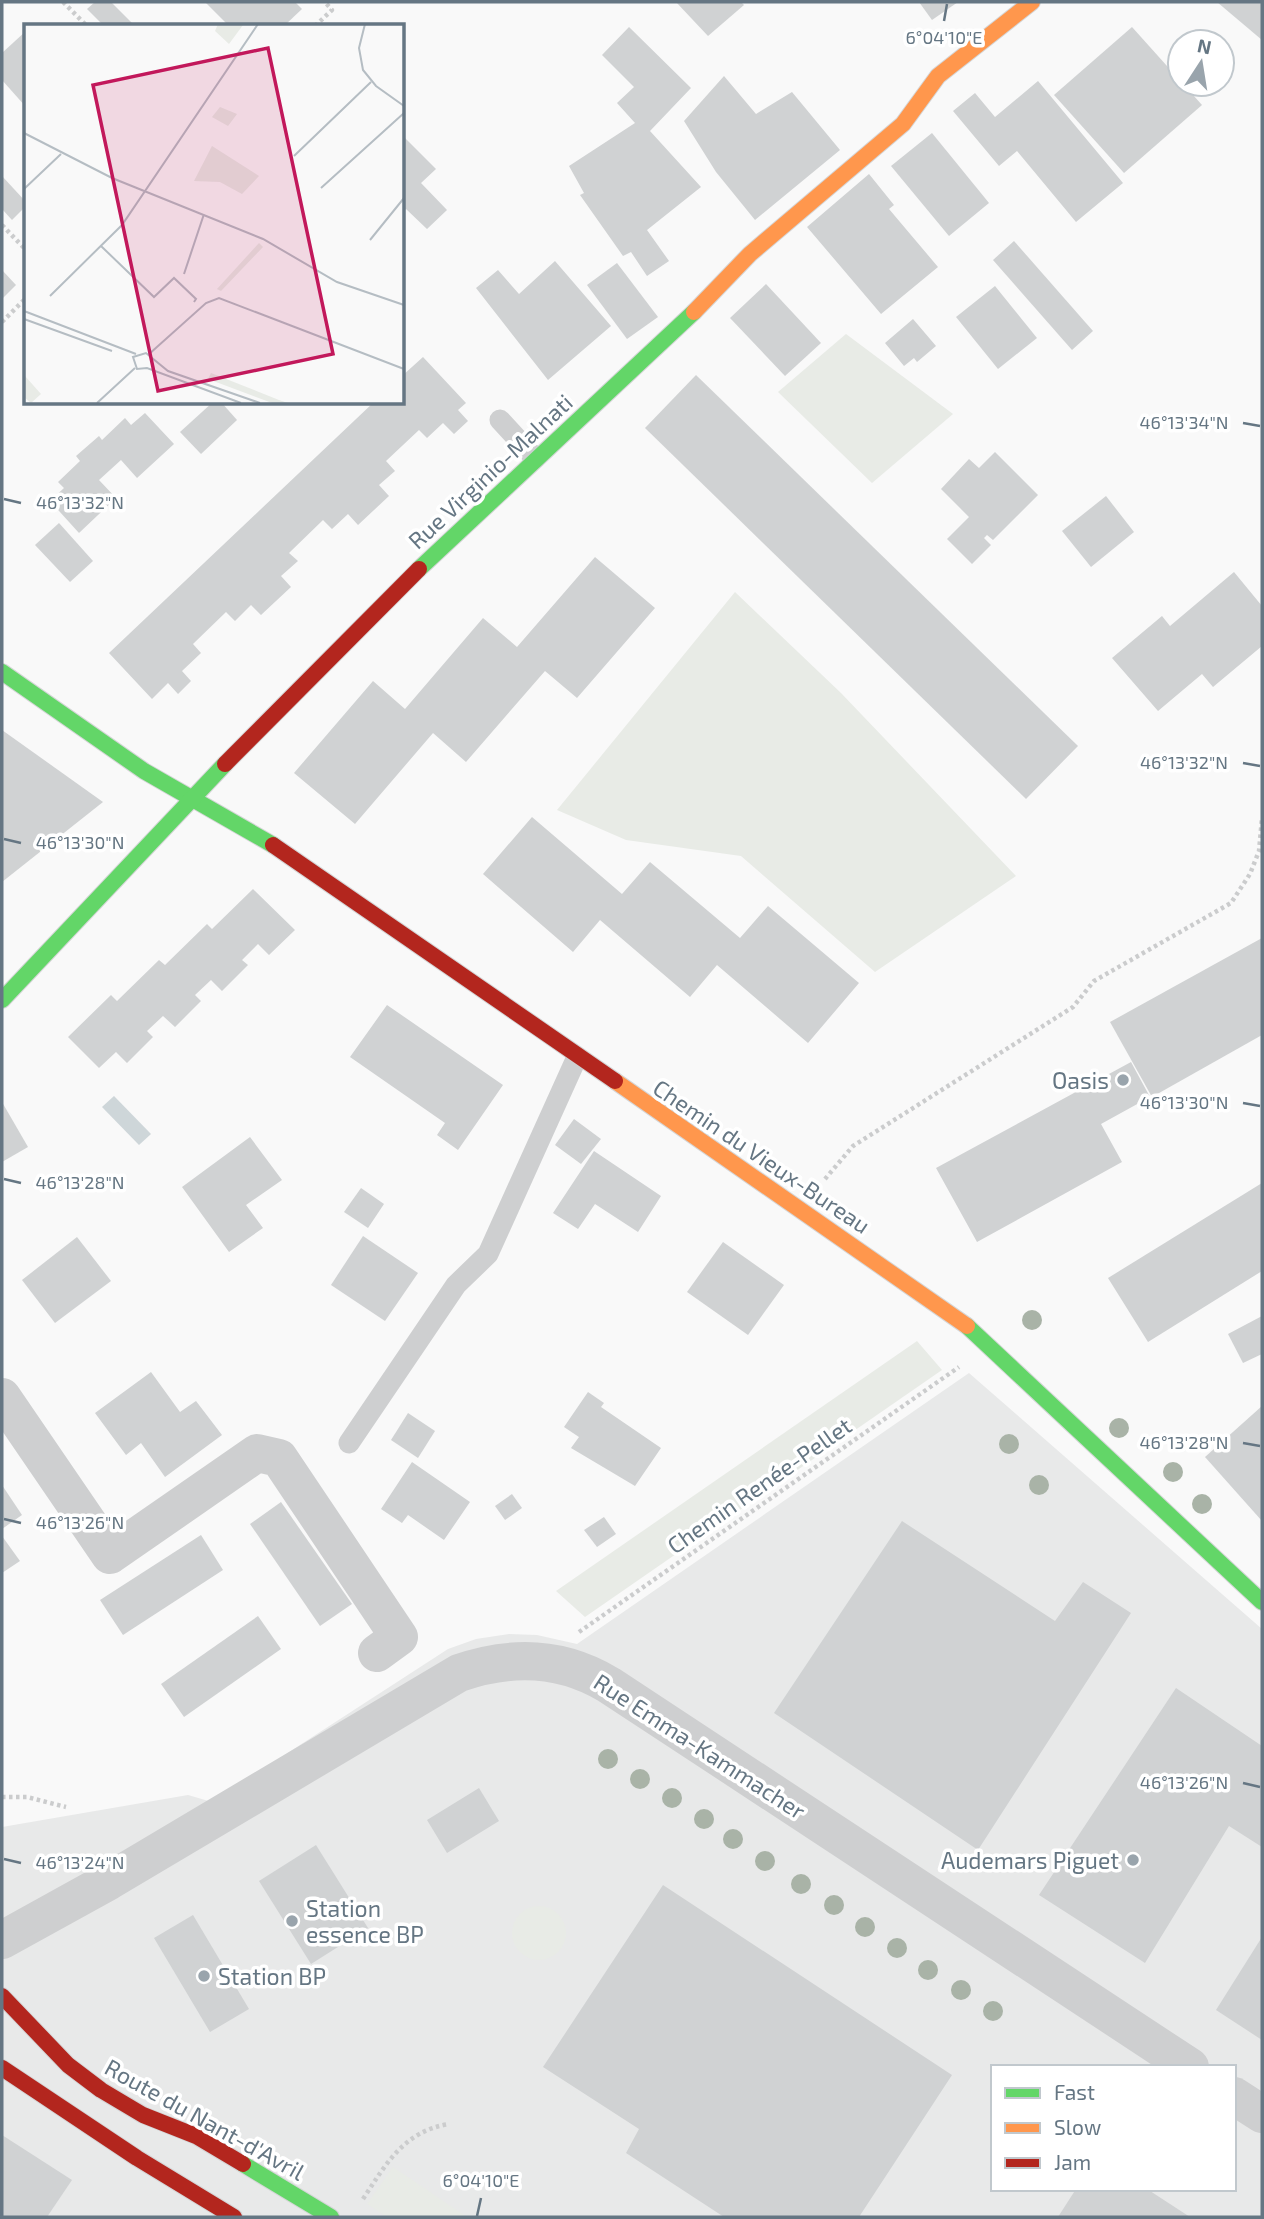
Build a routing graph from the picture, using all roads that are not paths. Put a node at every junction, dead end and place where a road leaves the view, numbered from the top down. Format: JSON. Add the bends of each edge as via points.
{"nodes":[{"id":1,"x":1032,"y":2,"type":"edge"},
{"id":2,"x":500,"y":420,"type":"dead end"},
{"id":3,"x":535,"y":458,"type":"junction"},
{"id":4,"x":2,"y":672,"type":"edge"},
{"id":5,"x":195,"y":798,"type":"junction"},
{"id":6,"x":2,"y":1000,"type":"edge"},
{"id":7,"x":578,"y":1057,"type":"junction"},
{"id":8,"x":2,"y":1397,"type":"edge"},
{"id":9,"x":349,"y":1443,"type":"dead end"},
{"id":10,"x":1262,"y":1602,"type":"edge"},
{"id":11,"x":377,"y":1653,"type":"dead end"},
{"id":12,"x":2,"y":1940,"type":"edge"},
{"id":13,"x":2,"y":1996,"type":"edge"},
{"id":14,"x":1187,"y":2065,"type":"edge"},
{"id":15,"x":2,"y":2068,"type":"edge"},
{"id":16,"x":1236,"y":2097,"type":"edge"},
{"id":17,"x":1262,"y":2114,"type":"edge"},
{"id":18,"x":234,"y":2217,"type":"edge"},
{"id":19,"x":331,"y":2217,"type":"edge"}],
"edges":[{"from":1,"to":3,"type":"street","name":"Rue Virginio-Malnati","via":[[938,76],[903,124],[750,254],[678,329]]},
{"from":2,"to":3,"type":"lane"},
{"from":3,"to":5,"type":"street","name":"Rue Virginio-Malnati","via":[[252,734]]},
{"from":4,"to":5,"type":"street","name":"Chemin du Vieux-Bureau","via":[[144,771]]},
{"from":5,"to":6,"type":"street","name":"Rue Virginio-Malnati"},
{"from":5,"to":7,"type":"street","name":"Chemin du Vieux-Bureau","via":[[267,841]]},
{"from":7,"to":9,"type":"lane","via":[[488,1254],[456,1285]]},
{"from":7,"to":10,"type":"street","name":"Chemin du Vieux-Bureau","via":[[953,1314]]},
{"from":8,"to":11,"type":"street","via":[[110,1555],[257,1453],[279,1458],[399,1637]]},
{"from":12,"to":14,"type":"street","name":"Rue Emma-Kammacher","via":[[459,1673],[504,1661],[540,1660],[577,1669],[609,1685]]},
{"from":13,"to":19,"type":"street","name":"Route du Nant-d'Avril","via":[[68,2065],[101,2090],[143,2115],[197,2136]]},
{"from":15,"to":18,"type":"street"},
{"from":16,"to":17,"type":"street"}]}
